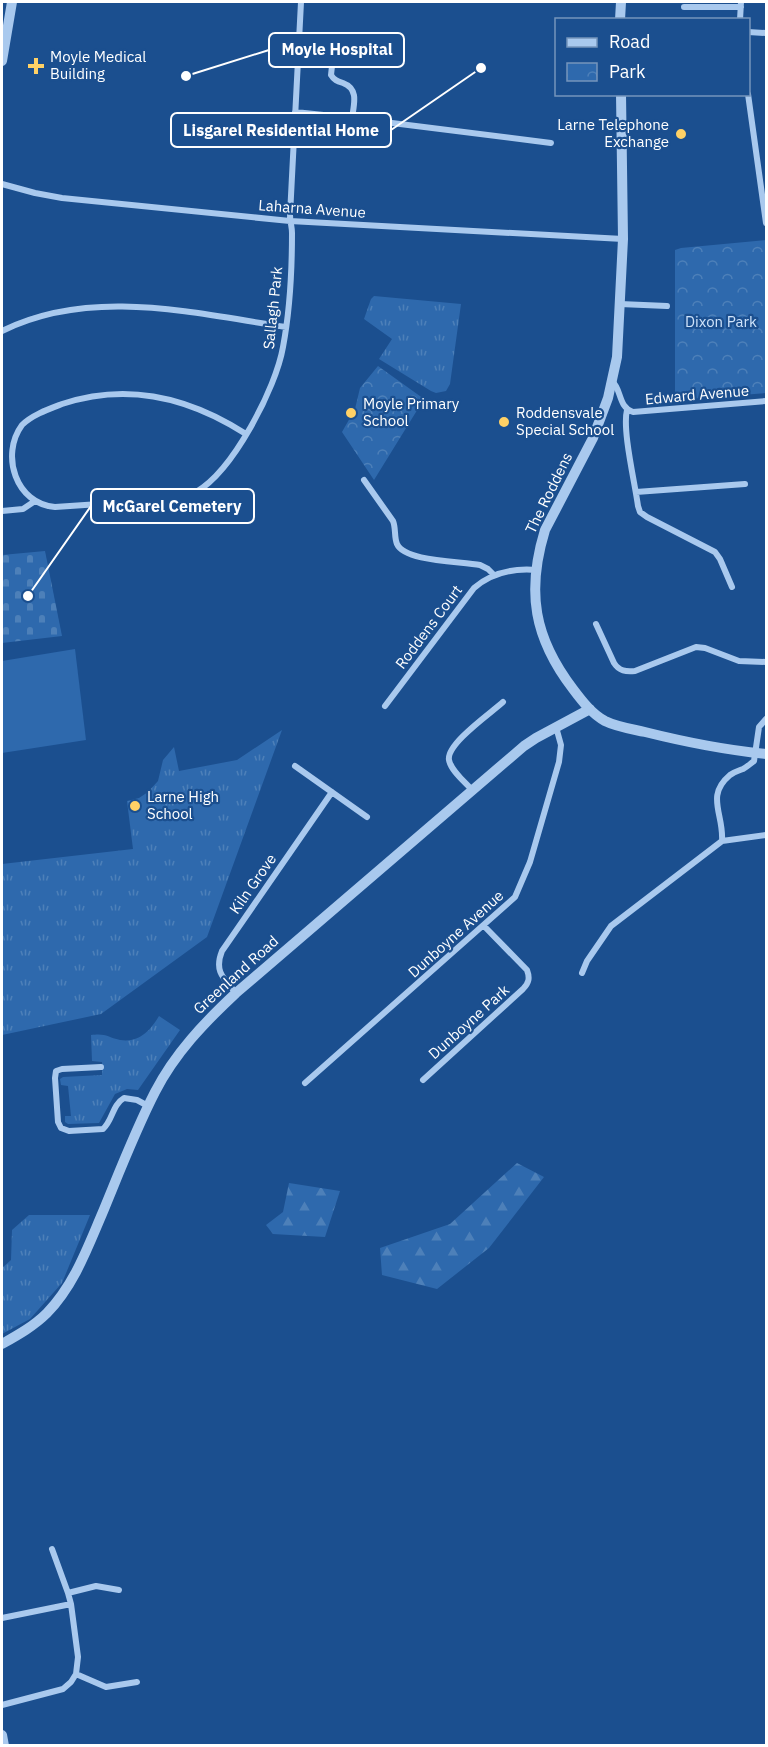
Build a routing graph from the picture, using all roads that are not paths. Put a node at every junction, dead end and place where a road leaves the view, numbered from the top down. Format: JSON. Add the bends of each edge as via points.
{"nodes":[{"id":1,"x":12,"y":2,"type":"edge"},
{"id":2,"x":301,"y":2,"type":"edge"},
{"id":3,"x":621,"y":2,"type":"edge"},
{"id":4,"x":741,"y":4,"type":"edge"},
{"id":5,"x":684,"y":7,"type":"dead end"},
{"id":6,"x":620,"y":18,"type":"edge"},
{"id":7,"x":750,"y":32,"type":"edge"},
{"id":8,"x":766,"y":33,"type":"edge"},
{"id":9,"x":334,"y":48,"type":"dead end"},
{"id":10,"x":2,"y":61,"type":"edge"},
{"id":11,"x":621,"y":96,"type":"edge"},
{"id":12,"x":748,"y":96,"type":"edge"},
{"id":13,"x":294,"y":112,"type":"junction"},
{"id":14,"x":352,"y":118,"type":"junction"},
{"id":15,"x":293,"y":126,"type":"junction"},
{"id":16,"x":177,"y":131,"type":"dead end"},
{"id":17,"x":551,"y":143,"type":"dead end"},
{"id":18,"x":2,"y":184,"type":"edge"},
{"id":19,"x":290,"y":220,"type":"junction"},
{"id":20,"x":766,"y":223,"type":"edge"},
{"id":21,"x":623,"y":239,"type":"junction"},
{"id":22,"x":620,"y":304,"type":"junction"},
{"id":23,"x":666,"y":306,"type":"dead end"},
{"id":24,"x":286,"y":327,"type":"junction"},
{"id":25,"x":2,"y":331,"type":"edge"},
{"id":26,"x":612,"y":381,"type":"junction"},
{"id":27,"x":766,"y":402,"type":"edge"},
{"id":28,"x":627,"y":410,"type":"junction"},
{"id":29,"x":246,"y":434,"type":"junction"},
{"id":30,"x":364,"y":480,"type":"dead end"},
{"id":31,"x":745,"y":484,"type":"dead end"},
{"id":32,"x":636,"y":492,"type":"junction"},
{"id":33,"x":35,"y":501,"type":"junction"},
{"id":34,"x":2,"y":511,"type":"edge"},
{"id":35,"x":537,"y":570,"type":"junction"},
{"id":36,"x":494,"y":576,"type":"junction"},
{"id":37,"x":732,"y":587,"type":"dead end"},
{"id":38,"x":596,"y":624,"type":"dead end"},
{"id":39,"x":766,"y":662,"type":"edge"},
{"id":40,"x":503,"y":702,"type":"dead end"},
{"id":41,"x":384,"y":706,"type":"dead end"},
{"id":42,"x":590,"y":710,"type":"junction"},
{"id":43,"x":766,"y":719,"type":"edge"},
{"id":44,"x":556,"y":728,"type":"junction"},
{"id":45,"x":755,"y":753,"type":"junction"},
{"id":46,"x":766,"y":754,"type":"edge"},
{"id":47,"x":295,"y":766,"type":"dead end"},
{"id":48,"x":472,"y":790,"type":"junction"},
{"id":49,"x":332,"y":792,"type":"junction"},
{"id":50,"x":367,"y":817,"type":"dead end"},
{"id":51,"x":766,"y":835,"type":"edge"},
{"id":52,"x":722,"y":841,"type":"junction"},
{"id":53,"x":484,"y":926,"type":"junction"},
{"id":54,"x":582,"y":973,"type":"dead end"},
{"id":55,"x":236,"y":993,"type":"junction"},
{"id":56,"x":101,"y":1067,"type":"dead end"},
{"id":57,"x":423,"y":1080,"type":"dead end"},
{"id":58,"x":305,"y":1083,"type":"dead end"},
{"id":59,"x":148,"y":1106,"type":"junction"},
{"id":60,"x":2,"y":1344,"type":"edge"},
{"id":61,"x":52,"y":1549,"type":"dead end"},
{"id":62,"x":119,"y":1590,"type":"dead end"},
{"id":63,"x":68,"y":1593,"type":"junction"},
{"id":64,"x":71,"y":1605,"type":"junction"},
{"id":65,"x":2,"y":1618,"type":"edge"},
{"id":66,"x":76,"y":1674,"type":"junction"},
{"id":67,"x":137,"y":1682,"type":"dead end"},
{"id":68,"x":2,"y":1705,"type":"edge"},
{"id":69,"x":2,"y":1735,"type":"edge"},
{"id":70,"x":4,"y":1746,"type":"edge"}],
"edges":[{"from":1,"to":10,"type":"street"},
{"from":2,"to":13,"type":"street","name":"Sallagh Park"},
{"from":3,"to":6,"type":"street"},
{"from":4,"to":5,"type":"street"},
{"from":7,"to":8,"type":"street"},
{"from":9,"to":14,"type":"street","via":[[331,75],[353,90]]},
{"from":11,"to":21,"type":"street","name":"The Roddens"},
{"from":12,"to":20,"type":"street"},
{"from":13,"to":14,"type":"street"},
{"from":13,"to":15,"type":"street","name":"Sallagh Park"},
{"from":14,"to":17,"type":"street"},
{"from":15,"to":16,"type":"street","via":[[276,127],[256,138]]},
{"from":15,"to":19,"type":"street","name":"Sallagh Park"},
{"from":18,"to":19,"type":"street","name":"Laharna Avenue","via":[[62,198]]},
{"from":19,"to":21,"type":"street","name":"Laharna Avenue"},
{"from":19,"to":24,"type":"street","name":"Sallagh Park"},
{"from":21,"to":22,"type":"street","name":"The Roddens"},
{"from":22,"to":23,"type":"street"},
{"from":22,"to":26,"type":"street","name":"The Roddens"},
{"from":24,"to":25,"type":"street","via":[[153,307],[114,306],[42,316]]},
{"from":24,"to":29,"type":"street","name":"Sallagh Park","via":[[279,363]]},
{"from":26,"to":28,"type":"street","name":"Edward Avenue"},
{"from":26,"to":35,"type":"street","name":"The Roddens","via":[[593,438],[545,530]]},
{"from":27,"to":28,"type":"street","name":"Edward Avenue"},
{"from":28,"to":32,"type":"street"},
{"from":29,"to":33,"type":"street","name":"Sallagh Park","via":[[225,466],[193,494],[174,499],[55,507]]},
{"from":29,"to":33,"type":"street","via":[[213,414],[154,396],[78,399],[25,422],[10,445],[6,455],[14,482]]},
{"from":30,"to":36,"type":"street","via":[[393,521],[401,549],[419,557],[480,565]]},
{"from":31,"to":32,"type":"street"},
{"from":32,"to":37,"type":"street","via":[[640,512],[646,517],[715,552]]},
{"from":33,"to":34,"type":"street","via":[[23,509]]},
{"from":35,"to":36,"type":"street","name":"Roddens Court"},
{"from":35,"to":42,"type":"street","name":"The Roddens","via":[[535,600],[540,630],[568,684]]},
{"from":36,"to":41,"type":"street","name":"Roddens Court","via":[[471,591]]},
{"from":38,"to":39,"type":"street","via":[[617,668],[627,671],[696,647],[741,661]]},
{"from":40,"to":48,"type":"street","via":[[449,752],[451,765]]},
{"from":42,"to":44,"type":"street","name":"Greenland Road"},
{"from":42,"to":45,"type":"street","name":"The Roddens","via":[[621,726]]},
{"from":43,"to":45,"type":"street","via":[[759,727]]},
{"from":44,"to":48,"type":"street","name":"Greenland Road","via":[[524,746]]},
{"from":44,"to":53,"type":"street","name":"Dunboyne Avenue","via":[[560,758],[526,874],[515,897]]},
{"from":45,"to":46,"type":"street","name":"The Roddens"},
{"from":45,"to":52,"type":"street","via":[[754,761],[731,774],[716,796]]},
{"from":47,"to":49,"type":"street"},
{"from":48,"to":55,"type":"street","name":"Greenland Road"},
{"from":49,"to":50,"type":"street"},
{"from":49,"to":55,"type":"street","name":"Kiln Grove","via":[[222,951],[219,970]]},
{"from":51,"to":52,"type":"street"},
{"from":52,"to":54,"type":"street","via":[[611,926]]},
{"from":53,"to":57,"type":"street","name":"Dunboyne Park","via":[[527,970],[527,984]]},
{"from":53,"to":58,"type":"street","name":"Dunboyne Avenue"},
{"from":55,"to":59,"type":"street","name":"Greenland Road","via":[[180,1052]]},
{"from":56,"to":59,"type":"street","via":[[56,1071],[61,1128],[103,1129],[124,1098]]},
{"from":59,"to":60,"type":"street","name":"Greenland Road","via":[[69,1285],[46,1315]]},
{"from":61,"to":63,"type":"street"},
{"from":62,"to":63,"type":"street","via":[[96,1586]]},
{"from":63,"to":64,"type":"street"},
{"from":64,"to":65,"type":"street"},
{"from":64,"to":66,"type":"street","via":[[78,1657]]},
{"from":66,"to":67,"type":"street","via":[[106,1687]]},
{"from":66,"to":68,"type":"street","via":[[63,1689]]},
{"from":69,"to":70,"type":"street"}]}
